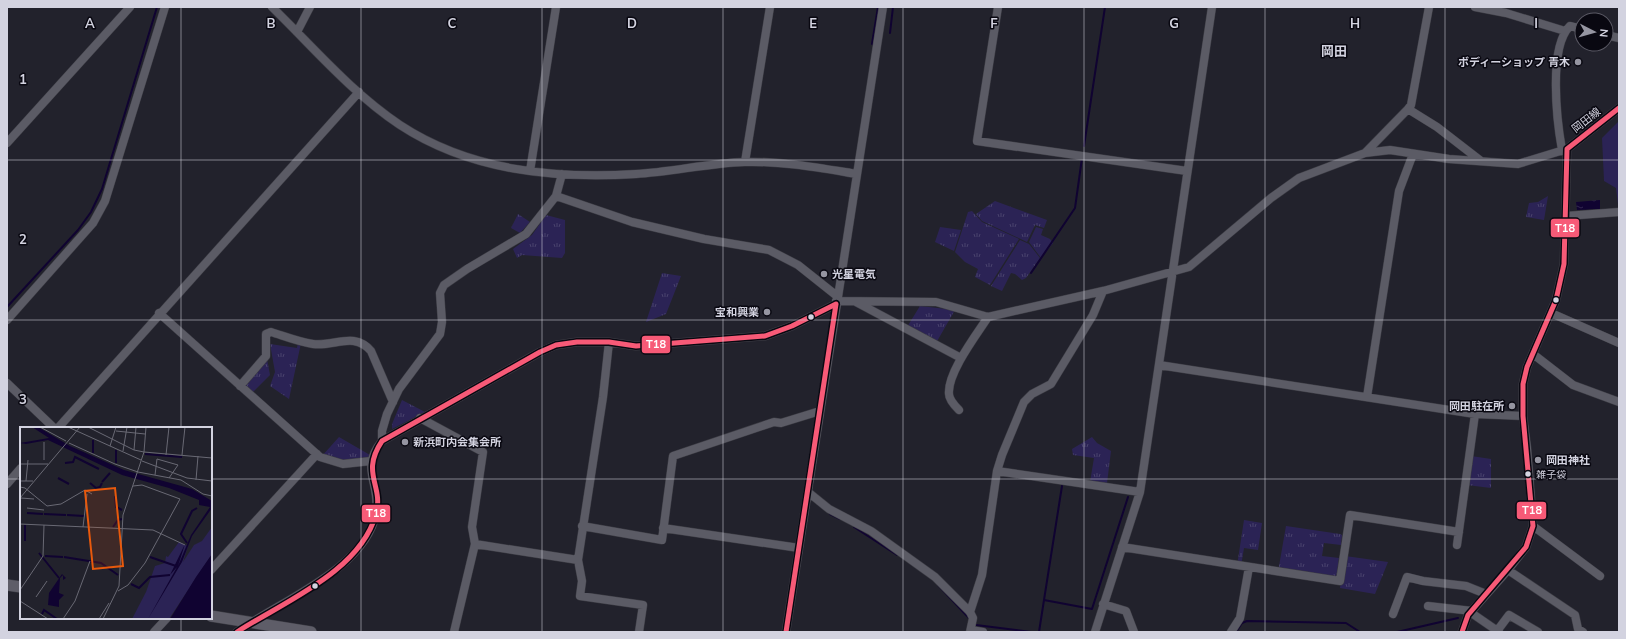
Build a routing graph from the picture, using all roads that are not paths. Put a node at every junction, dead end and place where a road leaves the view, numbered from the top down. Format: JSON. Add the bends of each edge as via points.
{"nodes":[{"id":1,"x":130,"y":7,"type":"edge"},
{"id":2,"x":164,"y":7,"type":"edge"},
{"id":3,"x":272,"y":7,"type":"edge"},
{"id":4,"x":310,"y":7,"type":"edge"},
{"id":5,"x":556,"y":7,"type":"edge"},
{"id":6,"x":770,"y":7,"type":"edge"},
{"id":7,"x":883,"y":7,"type":"edge"},
{"id":8,"x":998,"y":7,"type":"edge"},
{"id":9,"x":1212,"y":7,"type":"edge"},
{"id":10,"x":1429,"y":7,"type":"edge"},
{"id":11,"x":1475,"y":7,"type":"edge"},
{"id":12,"x":1574,"y":27,"type":"edge"},
{"id":13,"x":298,"y":32,"type":"junction"},
{"id":14,"x":1565,"y":32,"type":"junction"},
{"id":15,"x":359,"y":92,"type":"junction"},
{"id":16,"x":1619,"y":108,"type":"edge"},
{"id":17,"x":1408,"y":109,"type":"junction"},
{"id":18,"x":7,"y":142,"type":"edge"},
{"id":19,"x":1565,"y":149,"type":"junction"},
{"id":20,"x":1366,"y":153,"type":"junction"},
{"id":21,"x":1413,"y":154,"type":"junction"},
{"id":22,"x":1481,"y":161,"type":"junction"},
{"id":23,"x":745,"y":162,"type":"junction"},
{"id":24,"x":530,"y":171,"type":"junction"},
{"id":25,"x":1187,"y":171,"type":"junction"},
{"id":26,"x":562,"y":174,"type":"junction"},
{"id":27,"x":857,"y":174,"type":"junction"},
{"id":28,"x":556,"y":196,"type":"junction"},
{"id":29,"x":1619,"y":212,"type":"edge"},
{"id":30,"x":1566,"y":216,"type":"junction"},
{"id":31,"x":1172,"y":273,"type":"junction"},
{"id":32,"x":1103,"y":291,"type":"junction"},
{"id":33,"x":836,"y":300,"type":"junction"},
{"id":34,"x":854,"y":301,"type":"junction"},
{"id":35,"x":159,"y":313,"type":"junction"},
{"id":36,"x":1551,"y":313,"type":"junction"},
{"id":37,"x":988,"y":317,"type":"junction"},
{"id":38,"x":7,"y":320,"type":"edge"},
{"id":39,"x":609,"y":342,"type":"junction"},
{"id":40,"x":1619,"y":343,"type":"edge"},
{"id":41,"x":1533,"y":354,"type":"junction"},
{"id":42,"x":961,"y":358,"type":"junction"},
{"id":43,"x":1159,"y":365,"type":"junction"},
{"id":44,"x":7,"y":383,"type":"edge"},
{"id":45,"x":240,"y":386,"type":"junction"},
{"id":46,"x":1367,"y":397,"type":"junction"},
{"id":47,"x":393,"y":402,"type":"junction"},
{"id":48,"x":1619,"y":402,"type":"edge"},
{"id":49,"x":959,"y":410,"type":"dead end"},
{"id":50,"x":820,"y":411,"type":"junction"},
{"id":51,"x":1475,"y":414,"type":"junction"},
{"id":52,"x":1522,"y":416,"type":"junction"},
{"id":53,"x":420,"y":418,"type":"junction"},
{"id":54,"x":53,"y":427,"type":"edge"},
{"id":55,"x":59,"y":427,"type":"edge"},
{"id":56,"x":382,"y":441,"type":"junction"},
{"id":57,"x":316,"y":454,"type":"junction"},
{"id":58,"x":371,"y":461,"type":"junction"},
{"id":59,"x":20,"y":469,"type":"edge"},
{"id":60,"x":997,"y":471,"type":"junction"},
{"id":61,"x":7,"y":484,"type":"edge"},
{"id":62,"x":808,"y":492,"type":"junction"},
{"id":63,"x":1140,"y":492,"type":"junction"},
{"id":64,"x":582,"y":526,"type":"junction"},
{"id":65,"x":1532,"y":526,"type":"junction"},
{"id":66,"x":663,"y":528,"type":"junction"},
{"id":67,"x":1459,"y":532,"type":"junction"},
{"id":68,"x":475,"y":544,"type":"junction"},
{"id":69,"x":1457,"y":545,"type":"dead end"},
{"id":70,"x":1122,"y":547,"type":"junction"},
{"id":71,"x":799,"y":548,"type":"junction"},
{"id":72,"x":578,"y":560,"type":"junction"},
{"id":73,"x":1249,"y":567,"type":"junction"},
{"id":74,"x":212,"y":569,"type":"edge"},
{"id":75,"x":1508,"y":570,"type":"junction"},
{"id":76,"x":1600,"y":576,"type":"dead end"},
{"id":77,"x":7,"y":585,"type":"edge"},
{"id":78,"x":20,"y":587,"type":"edge"},
{"id":79,"x":1486,"y":594,"type":"junction"},
{"id":80,"x":1103,"y":604,"type":"junction"},
{"id":81,"x":1428,"y":606,"type":"dead end"},
{"id":82,"x":970,"y":612,"type":"junction"},
{"id":83,"x":1471,"y":612,"type":"junction"},
{"id":84,"x":1393,"y":614,"type":"dead end"},
{"id":85,"x":212,"y":616,"type":"edge"},
{"id":86,"x":166,"y":619,"type":"edge"},
{"id":87,"x":250,"y":623,"type":"junction"},
{"id":88,"x":971,"y":631,"type":"edge"},
{"id":89,"x":154,"y":632,"type":"edge"},
{"id":90,"x":237,"y":632,"type":"edge"},
{"id":91,"x":311,"y":632,"type":"edge"},
{"id":92,"x":454,"y":632,"type":"edge"},
{"id":93,"x":639,"y":632,"type":"edge"},
{"id":94,"x":786,"y":632,"type":"edge"},
{"id":95,"x":983,"y":632,"type":"edge"},
{"id":96,"x":1095,"y":632,"type":"edge"},
{"id":97,"x":1134,"y":632,"type":"edge"},
{"id":98,"x":1231,"y":632,"type":"edge"},
{"id":99,"x":1462,"y":632,"type":"edge"},
{"id":100,"x":1498,"y":632,"type":"edge"},
{"id":101,"x":1538,"y":632,"type":"edge"},
{"id":102,"x":1583,"y":632,"type":"edge"}],
"edges":[{"from":1,"to":18,"type":"street"},
{"from":2,"to":38,"type":"street","via":[[105,201],[93,223]]},
{"from":3,"to":13,"type":"street"},
{"from":4,"to":13,"type":"street"},
{"from":5,"to":24,"type":"street"},
{"from":6,"to":23,"type":"street"},
{"from":7,"to":27,"type":"street"},
{"from":8,"to":25,"type":"street","via":[[977,141]]},
{"from":9,"to":25,"type":"street"},
{"from":10,"to":17,"type":"street","via":[[1411,105]]},
{"from":11,"to":14,"type":"street","via":[[1506,13]]},
{"from":12,"to":14,"type":"street","via":[[1570,26]]},
{"from":13,"to":15,"type":"street"},
{"from":14,"to":19,"type":"street","via":[[1558,52],[1556,75],[1558,124]]},
{"from":15,"to":24,"type":"street","via":[[400,125],[447,150],[483,162]]},
{"from":15,"to":35,"type":"street"},
{"from":16,"to":19,"type":"street","name":"岡田線"},
{"from":17,"to":20,"type":"street"},
{"from":17,"to":22,"type":"street","via":[[1437,127]]},
{"from":19,"to":22,"type":"street","via":[[1518,164]]},
{"from":19,"to":30,"type":"street"},
{"from":20,"to":21,"type":"street","via":[[1390,150]]},
{"from":20,"to":31,"type":"street","via":[[1299,178],[1271,198],[1189,267]]},
{"from":21,"to":22,"type":"street"},
{"from":21,"to":46,"type":"street","via":[[1399,191]]},
{"from":23,"to":26,"type":"street","via":[[636,174]]},
{"from":23,"to":27,"type":"street","via":[[790,164]]},
{"from":24,"to":26,"type":"street"},
{"from":25,"to":31,"type":"street"},
{"from":26,"to":28,"type":"street"},
{"from":27,"to":33,"type":"street"},
{"from":28,"to":33,"type":"street","via":[[632,222],[704,239],[769,250],[798,265]]},
{"from":28,"to":47,"type":"street","via":[[526,234],[467,269],[444,286],[440,293],[440,334],[399,389]]},
{"from":29,"to":30,"type":"street"},
{"from":30,"to":36,"type":"street","via":[[1564,264]]},
{"from":31,"to":32,"type":"street"},
{"from":31,"to":43,"type":"street"},
{"from":32,"to":37,"type":"street"},
{"from":32,"to":60,"type":"street","via":[[1093,316],[1051,384],[1032,394],[1024,402]]},
{"from":33,"to":34,"type":"street"},
{"from":33,"to":39,"type":"street","via":[[792,326],[765,336],[636,346]]},
{"from":33,"to":50,"type":"street"},
{"from":34,"to":37,"type":"street","via":[[936,302]]},
{"from":34,"to":42,"type":"street"},
{"from":35,"to":45,"type":"street"},
{"from":35,"to":55,"type":"street"},
{"from":36,"to":40,"type":"street"},
{"from":36,"to":41,"type":"street"},
{"from":37,"to":42,"type":"street"},
{"from":39,"to":53,"type":"street","via":[[577,342],[540,352]]},
{"from":39,"to":64,"type":"street"},
{"from":41,"to":48,"type":"street","via":[[1573,385]]},
{"from":41,"to":52,"type":"street","via":[[1523,384]]},
{"from":42,"to":49,"type":"street","via":[[954,372],[949,394]]},
{"from":43,"to":46,"type":"street"},
{"from":43,"to":63,"type":"street"},
{"from":44,"to":54,"type":"street"},
{"from":45,"to":47,"type":"street","via":[[266,356],[266,334],[270,332],[313,344],[353,340],[366,345],[371,351]]},
{"from":45,"to":57,"type":"street"},
{"from":46,"to":51,"type":"street"},
{"from":47,"to":56,"type":"street","via":[[382,431]]},
{"from":50,"to":62,"type":"street"},
{"from":50,"to":66,"type":"street","via":[[781,423],[774,422],[673,456]]},
{"from":51,"to":52,"type":"street"},
{"from":51,"to":67,"type":"street"},
{"from":52,"to":65,"type":"street","via":[[1527,448]]},
{"from":53,"to":56,"type":"street"},
{"from":53,"to":68,"type":"street","via":[[483,452],[472,527]]},
{"from":56,"to":58,"type":"street"},
{"from":57,"to":58,"type":"street","via":[[343,464]]},
{"from":57,"to":74,"type":"street"},
{"from":58,"to":87,"type":"street","via":[[371,476],[376,491],[376,512],[370,530],[356,551],[347,562]]},
{"from":59,"to":61,"type":"street"},
{"from":60,"to":63,"type":"street"},
{"from":60,"to":82,"type":"street","via":[[982,575]]},
{"from":62,"to":71,"type":"street"},
{"from":62,"to":82,"type":"street","via":[[829,509],[871,531],[935,577]]},
{"from":63,"to":70,"type":"street"},
{"from":64,"to":66,"type":"street","via":[[662,540]]},
{"from":64,"to":72,"type":"street"},
{"from":65,"to":75,"type":"street","via":[[1526,547]]},
{"from":65,"to":76,"type":"street"},
{"from":66,"to":71,"type":"street"},
{"from":67,"to":69,"type":"street"},
{"from":67,"to":73,"type":"street","via":[[1350,515],[1340,581]]},
{"from":68,"to":72,"type":"street"},
{"from":68,"to":92,"type":"street"},
{"from":70,"to":73,"type":"street"},
{"from":70,"to":80,"type":"street"},
{"from":71,"to":94,"type":"street"},
{"from":72,"to":93,"type":"street","via":[[582,581],[580,596],[643,605]]},
{"from":73,"to":98,"type":"street","via":[[1240,618]]},
{"from":75,"to":79,"type":"street"},
{"from":75,"to":102,"type":"street","via":[[1576,615],[1578,629]]},
{"from":77,"to":78,"type":"main road"},
{"from":79,"to":83,"type":"street"},
{"from":79,"to":84,"type":"street","via":[[1466,586],[1407,577]]},
{"from":80,"to":96,"type":"street"},
{"from":80,"to":97,"type":"street","via":[[1126,611]]},
{"from":81,"to":83,"type":"street"},
{"from":82,"to":88,"type":"street","via":[[973,618]]},
{"from":83,"to":99,"type":"street"},
{"from":83,"to":100,"type":"street"},
{"from":85,"to":87,"type":"main road"},
{"from":86,"to":89,"type":"street"},
{"from":87,"to":90,"type":"street"},
{"from":87,"to":91,"type":"main road"},
{"from":88,"to":95,"type":"street"},
{"from":100,"to":101,"type":"street","via":[[1509,614]]}]}
